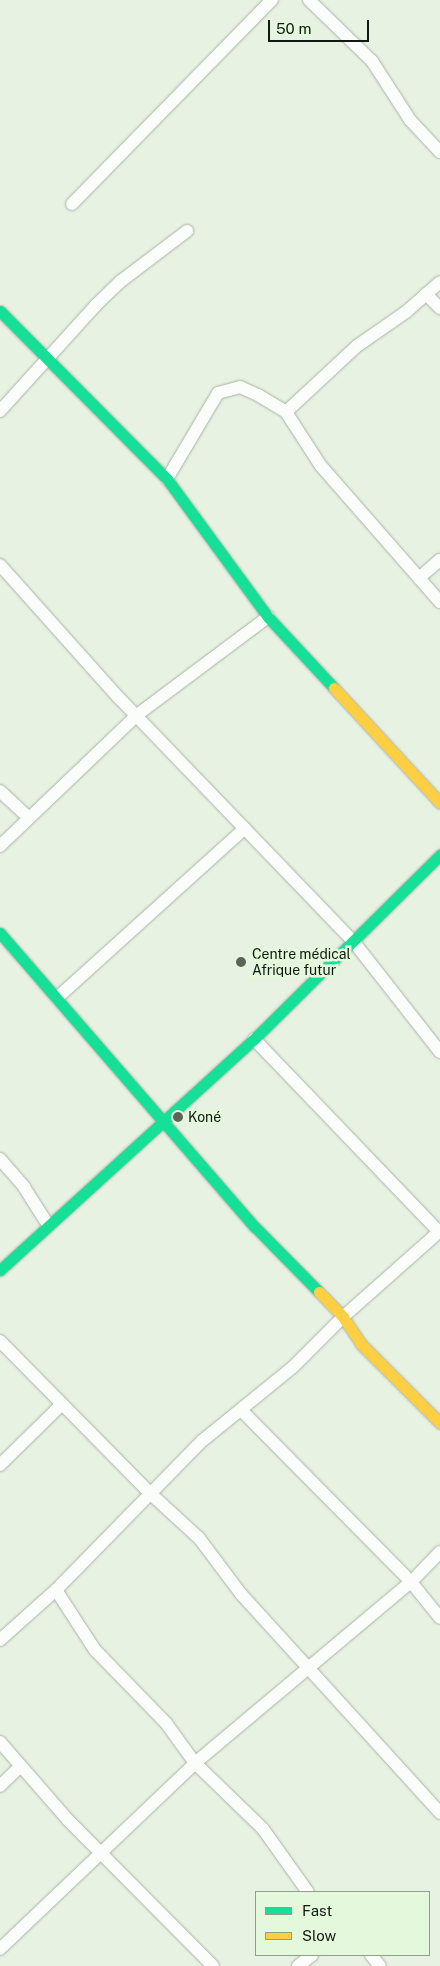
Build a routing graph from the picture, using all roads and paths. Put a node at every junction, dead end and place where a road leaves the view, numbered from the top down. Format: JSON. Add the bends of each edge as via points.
{"nodes":[{"id":1,"x":272,"y":0,"type":"edge"},
{"id":2,"x":309,"y":0,"type":"edge"},
{"id":3,"x":440,"y":152,"type":"edge"},
{"id":4,"x":72,"y":204,"type":"dead end"},
{"id":5,"x":187,"y":231,"type":"dead end"},
{"id":6,"x":440,"y":282,"type":"edge"},
{"id":7,"x":426,"y":294,"type":"junction"},
{"id":8,"x":440,"y":308,"type":"edge"},
{"id":9,"x":0,"y":311,"type":"edge"},
{"id":10,"x":48,"y":358,"type":"junction"},
{"id":11,"x":0,"y":411,"type":"edge"},
{"id":12,"x":286,"y":412,"type":"junction"},
{"id":13,"x":168,"y":479,"type":"junction"},
{"id":14,"x":440,"y":560,"type":"edge"},
{"id":15,"x":0,"y":565,"type":"edge"},
{"id":16,"x":419,"y":578,"type":"junction"},
{"id":17,"x":440,"y":602,"type":"edge"},
{"id":18,"x":268,"y":617,"type":"junction"},
{"id":19,"x":138,"y":715,"type":"junction"},
{"id":20,"x":0,"y":791,"type":"edge"},
{"id":21,"x":440,"y":803,"type":"edge"},
{"id":22,"x":28,"y":817,"type":"junction"},
{"id":23,"x":245,"y":828,"type":"junction"},
{"id":24,"x":0,"y":846,"type":"edge"},
{"id":25,"x":440,"y":855,"type":"edge"},
{"id":26,"x":0,"y":932,"type":"edge"},
{"id":27,"x":353,"y":942,"type":"junction"},
{"id":28,"x":57,"y":998,"type":"junction"},
{"id":29,"x":254,"y":1039,"type":"junction"},
{"id":30,"x":440,"y":1052,"type":"edge"},
{"id":31,"x":164,"y":1120,"type":"junction"},
{"id":32,"x":0,"y":1159,"type":"edge"},
{"id":33,"x":48,"y":1225,"type":"junction"},
{"id":34,"x":439,"y":1231,"type":"edge"},
{"id":35,"x":0,"y":1270,"type":"edge"},
{"id":36,"x":343,"y":1317,"type":"junction"},
{"id":37,"x":0,"y":1342,"type":"edge"},
{"id":38,"x":62,"y":1404,"type":"junction"},
{"id":39,"x":241,"y":1410,"type":"junction"},
{"id":40,"x":440,"y":1423,"type":"edge"},
{"id":41,"x":0,"y":1465,"type":"edge"},
{"id":42,"x":152,"y":1495,"type":"junction"},
{"id":43,"x":440,"y":1552,"type":"edge"},
{"id":44,"x":411,"y":1582,"type":"junction"},
{"id":45,"x":56,"y":1590,"type":"junction"},
{"id":46,"x":440,"y":1618,"type":"edge"},
{"id":47,"x":0,"y":1640,"type":"edge"},
{"id":48,"x":309,"y":1668,"type":"junction"},
{"id":49,"x":0,"y":1742,"type":"edge"},
{"id":50,"x":195,"y":1764,"type":"junction"},
{"id":51,"x":20,"y":1768,"type":"junction"},
{"id":52,"x":0,"y":1786,"type":"edge"},
{"id":53,"x":440,"y":1812,"type":"edge"},
{"id":54,"x":102,"y":1855,"type":"junction"},
{"id":55,"x":307,"y":1891,"type":"edge"},
{"id":56,"x":0,"y":1949,"type":"edge"},
{"id":57,"x":311,"y":1956,"type":"edge"},
{"id":58,"x":372,"y":1956,"type":"edge"},
{"id":59,"x":213,"y":1966,"type":"edge"},
{"id":60,"x":298,"y":1966,"type":"edge"},
{"id":61,"x":380,"y":1966,"type":"edge"}],
"edges":[{"from":1,"to":4,"type":"street"},
{"from":2,"to":3,"type":"street","via":[[372,61],[410,120]]},
{"from":5,"to":10,"type":"street","via":[[121,281]]},
{"from":6,"to":7,"type":"street"},
{"from":7,"to":8,"type":"street"},
{"from":7,"to":12,"type":"street","via":[[357,346]]},
{"from":9,"to":10,"type":"street"},
{"from":10,"to":11,"type":"street"},
{"from":10,"to":13,"type":"street"},
{"from":12,"to":13,"type":"street","via":[[240,387],[218,393]]},
{"from":12,"to":16,"type":"street","via":[[321,466]]},
{"from":13,"to":18,"type":"street"},
{"from":14,"to":16,"type":"street"},
{"from":15,"to":19,"type":"street"},
{"from":16,"to":17,"type":"street"},
{"from":18,"to":19,"type":"street"},
{"from":18,"to":21,"type":"street"},
{"from":19,"to":22,"type":"street","via":[[92,762]]},
{"from":19,"to":23,"type":"street"},
{"from":20,"to":22,"type":"street"},
{"from":22,"to":24,"type":"street"},
{"from":23,"to":27,"type":"street"},
{"from":23,"to":28,"type":"street"},
{"from":25,"to":27,"type":"street"},
{"from":26,"to":28,"type":"street"},
{"from":27,"to":29,"type":"street"},
{"from":27,"to":30,"type":"street"},
{"from":28,"to":31,"type":"street"},
{"from":29,"to":31,"type":"street"},
{"from":29,"to":34,"type":"street"},
{"from":31,"to":33,"type":"street"},
{"from":31,"to":36,"type":"street","via":[[255,1227]]},
{"from":32,"to":33,"type":"street","via":[[24,1187]]},
{"from":33,"to":35,"type":"street"},
{"from":34,"to":36,"type":"street"},
{"from":36,"to":39,"type":"street","via":[[293,1367]]},
{"from":36,"to":40,"type":"street","via":[[361,1344]]},
{"from":37,"to":38,"type":"street"},
{"from":38,"to":41,"type":"street"},
{"from":38,"to":42,"type":"street"},
{"from":39,"to":42,"type":"street","via":[[202,1441]]},
{"from":39,"to":44,"type":"street"},
{"from":42,"to":45,"type":"street"},
{"from":42,"to":48,"type":"street","via":[[199,1538],[241,1594]]},
{"from":43,"to":44,"type":"street"},
{"from":44,"to":46,"type":"street"},
{"from":44,"to":48,"type":"street"},
{"from":45,"to":47,"type":"street"},
{"from":45,"to":50,"type":"street","via":[[95,1650],[166,1724]]},
{"from":48,"to":50,"type":"street"},
{"from":48,"to":53,"type":"street"},
{"from":49,"to":51,"type":"street"},
{"from":50,"to":54,"type":"street"},
{"from":50,"to":55,"type":"street","via":[[263,1829]]},
{"from":51,"to":52,"type":"street"},
{"from":51,"to":54,"type":"street"},
{"from":54,"to":56,"type":"street"},
{"from":54,"to":59,"type":"street"},
{"from":57,"to":60,"type":"street"},
{"from":58,"to":61,"type":"street"}]}
